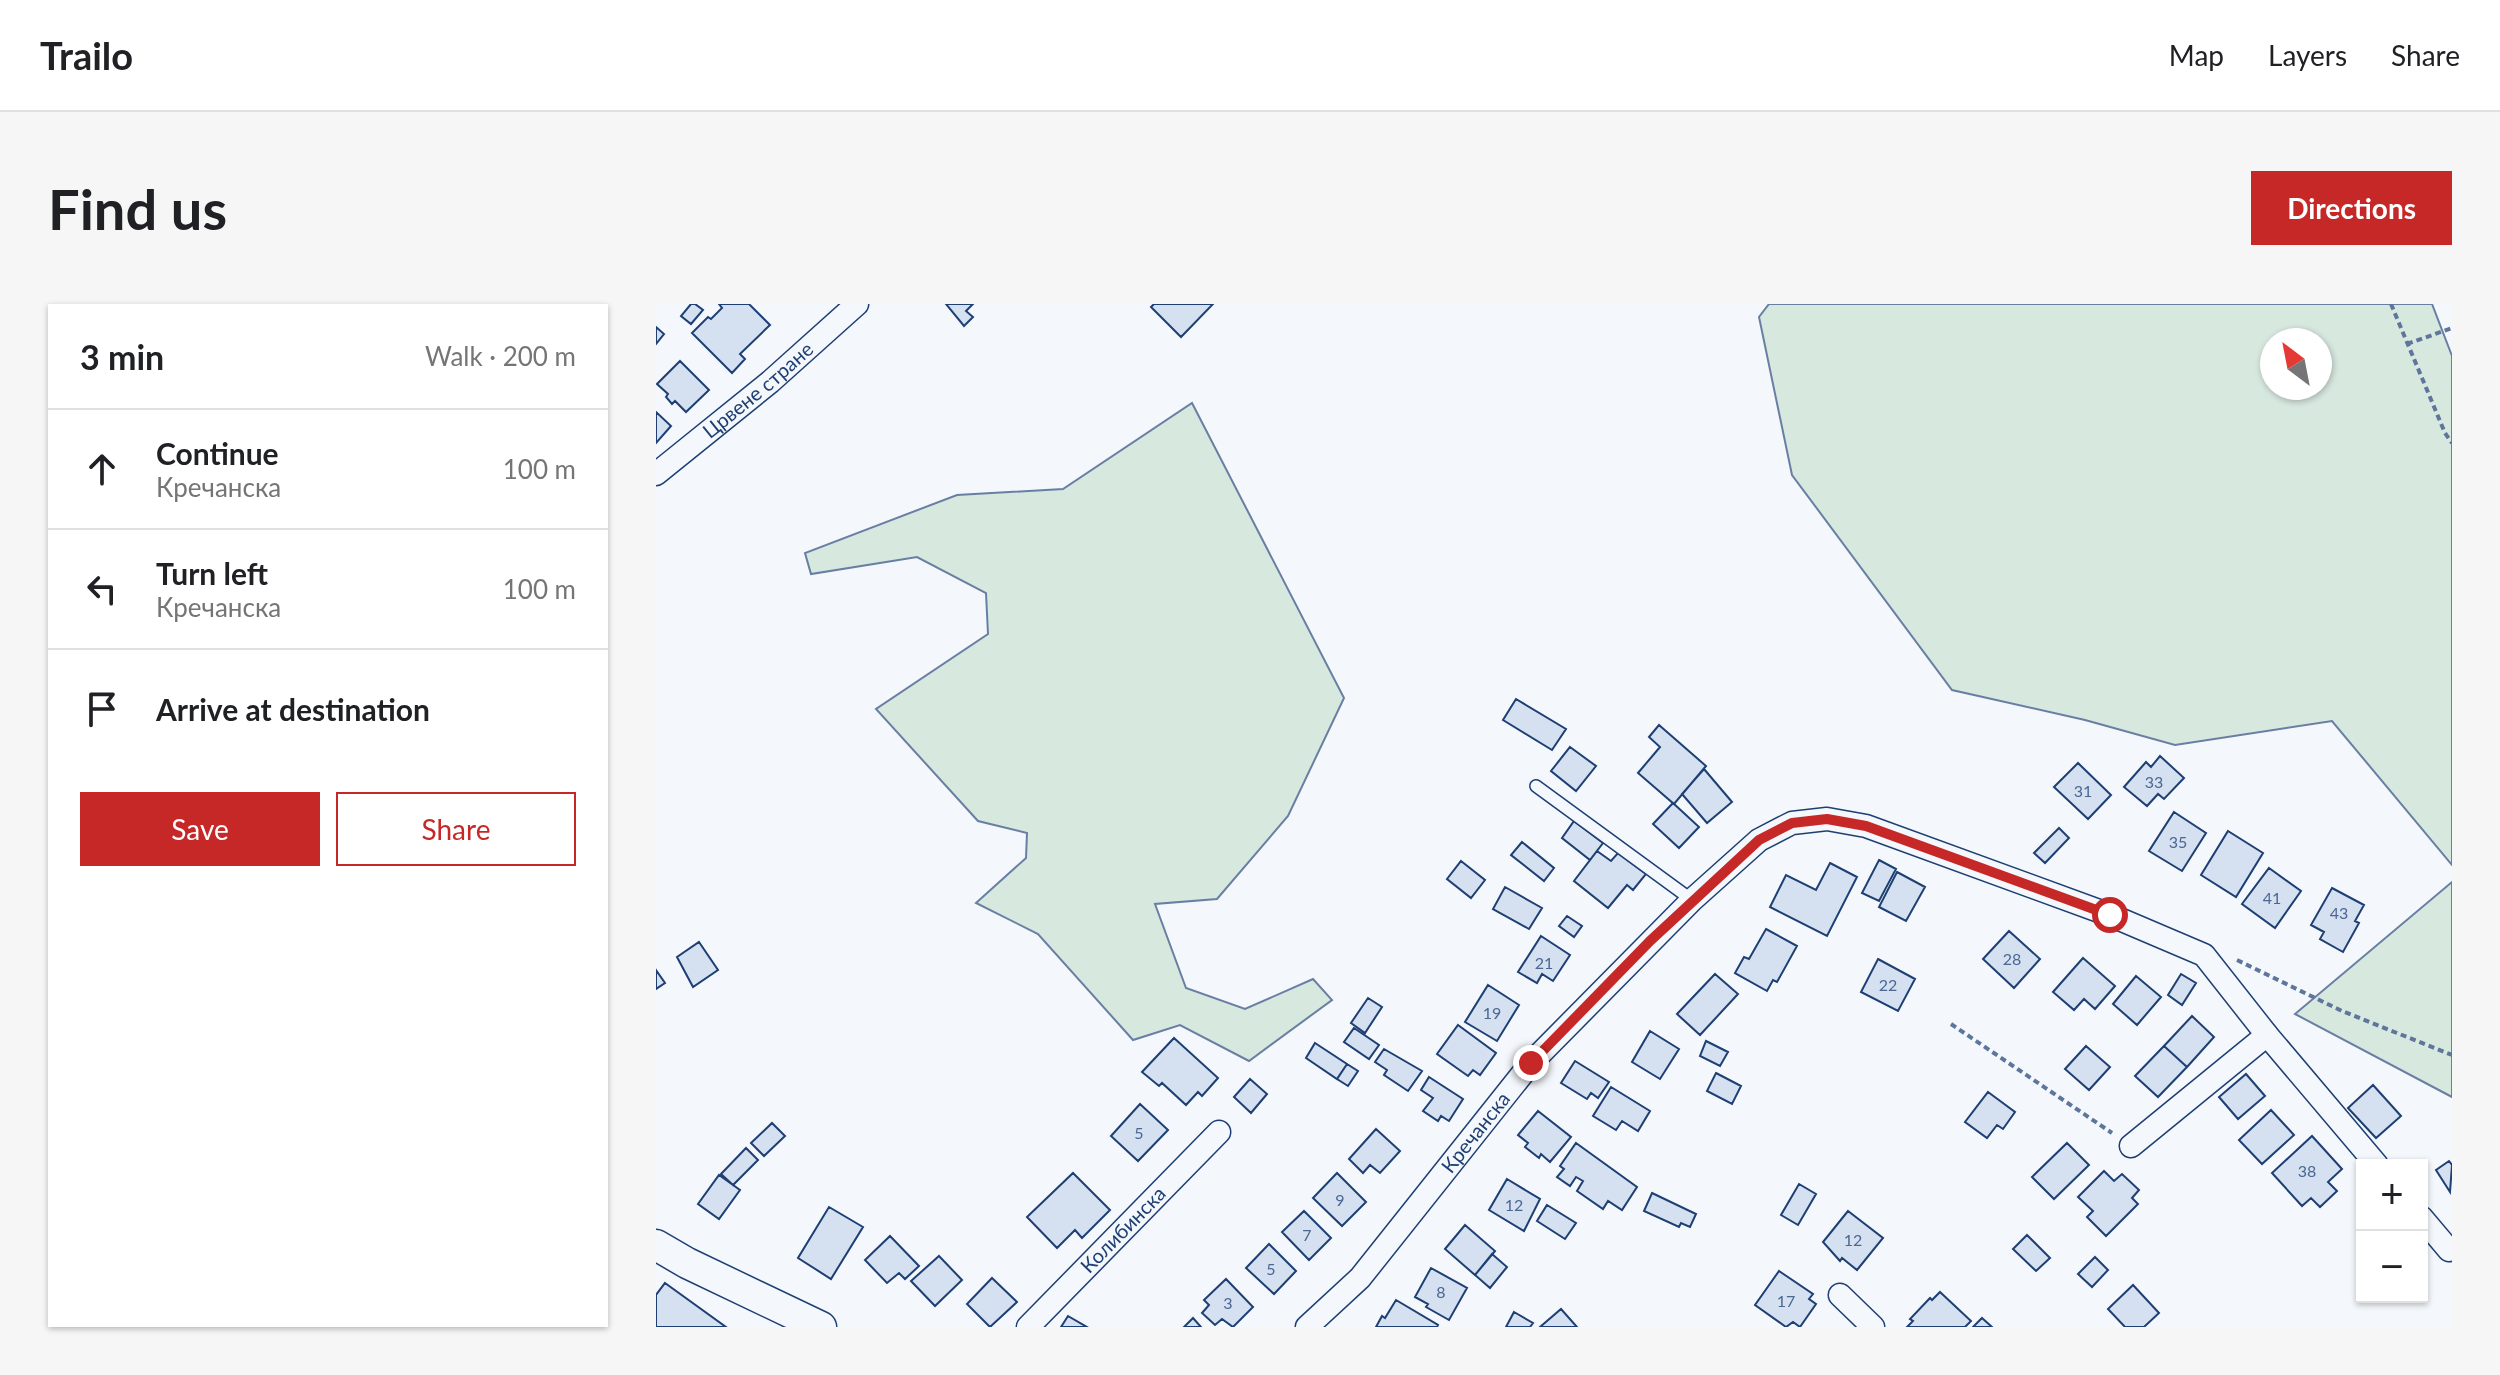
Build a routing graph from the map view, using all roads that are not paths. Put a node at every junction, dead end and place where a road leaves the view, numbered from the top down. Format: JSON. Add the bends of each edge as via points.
{"nodes":[{"id":1,"x":857,"y":304,"type":"edge"},
{"id":2,"x":656,"y":474,"type":"edge"},
{"id":3,"x":1536,"y":786,"type":"dead end"},
{"id":4,"x":1692,"y":900,"type":"junction"},
{"id":5,"x":2267,"y":1035,"type":"junction"},
{"id":6,"x":1219,"y":1132,"type":"dead end"},
{"id":7,"x":2131,"y":1146,"type":"road end"},
{"id":8,"x":2372,"y":1159,"type":"edge"},
{"id":9,"x":2428,"y":1225,"type":"edge"},
{"id":10,"x":656,"y":1245,"type":"edge"},
{"id":11,"x":2449,"y":1250,"type":"dead end"},
{"id":12,"x":1840,"y":1295,"type":"dead end"},
{"id":13,"x":821,"y":1327,"type":"edge"},
{"id":14,"x":1028,"y":1327,"type":"edge"},
{"id":15,"x":1307,"y":1327,"type":"edge"},
{"id":16,"x":1873,"y":1327,"type":"edge"}],
"edges":[{"from":1,"to":2,"type":"street","name":"Црвене стране"},
{"from":3,"to":4,"type":"lane"},
{"from":4,"to":5,"type":"street","name":"Кречанска","via":[[1759,840],[1792,823],[1827,819],[1866,826],[2204,955]]},
{"from":4,"to":15,"type":"street","name":"Кречанска","via":[[1531,1063],[1360,1278]]},
{"from":5,"to":7,"type":"street"},
{"from":5,"to":8,"type":"street"},
{"from":6,"to":14,"type":"street","name":"Колибинска"},
{"from":9,"to":11,"type":"street"},
{"from":10,"to":13,"type":"main road"},
{"from":12,"to":16,"type":"street"}]}
